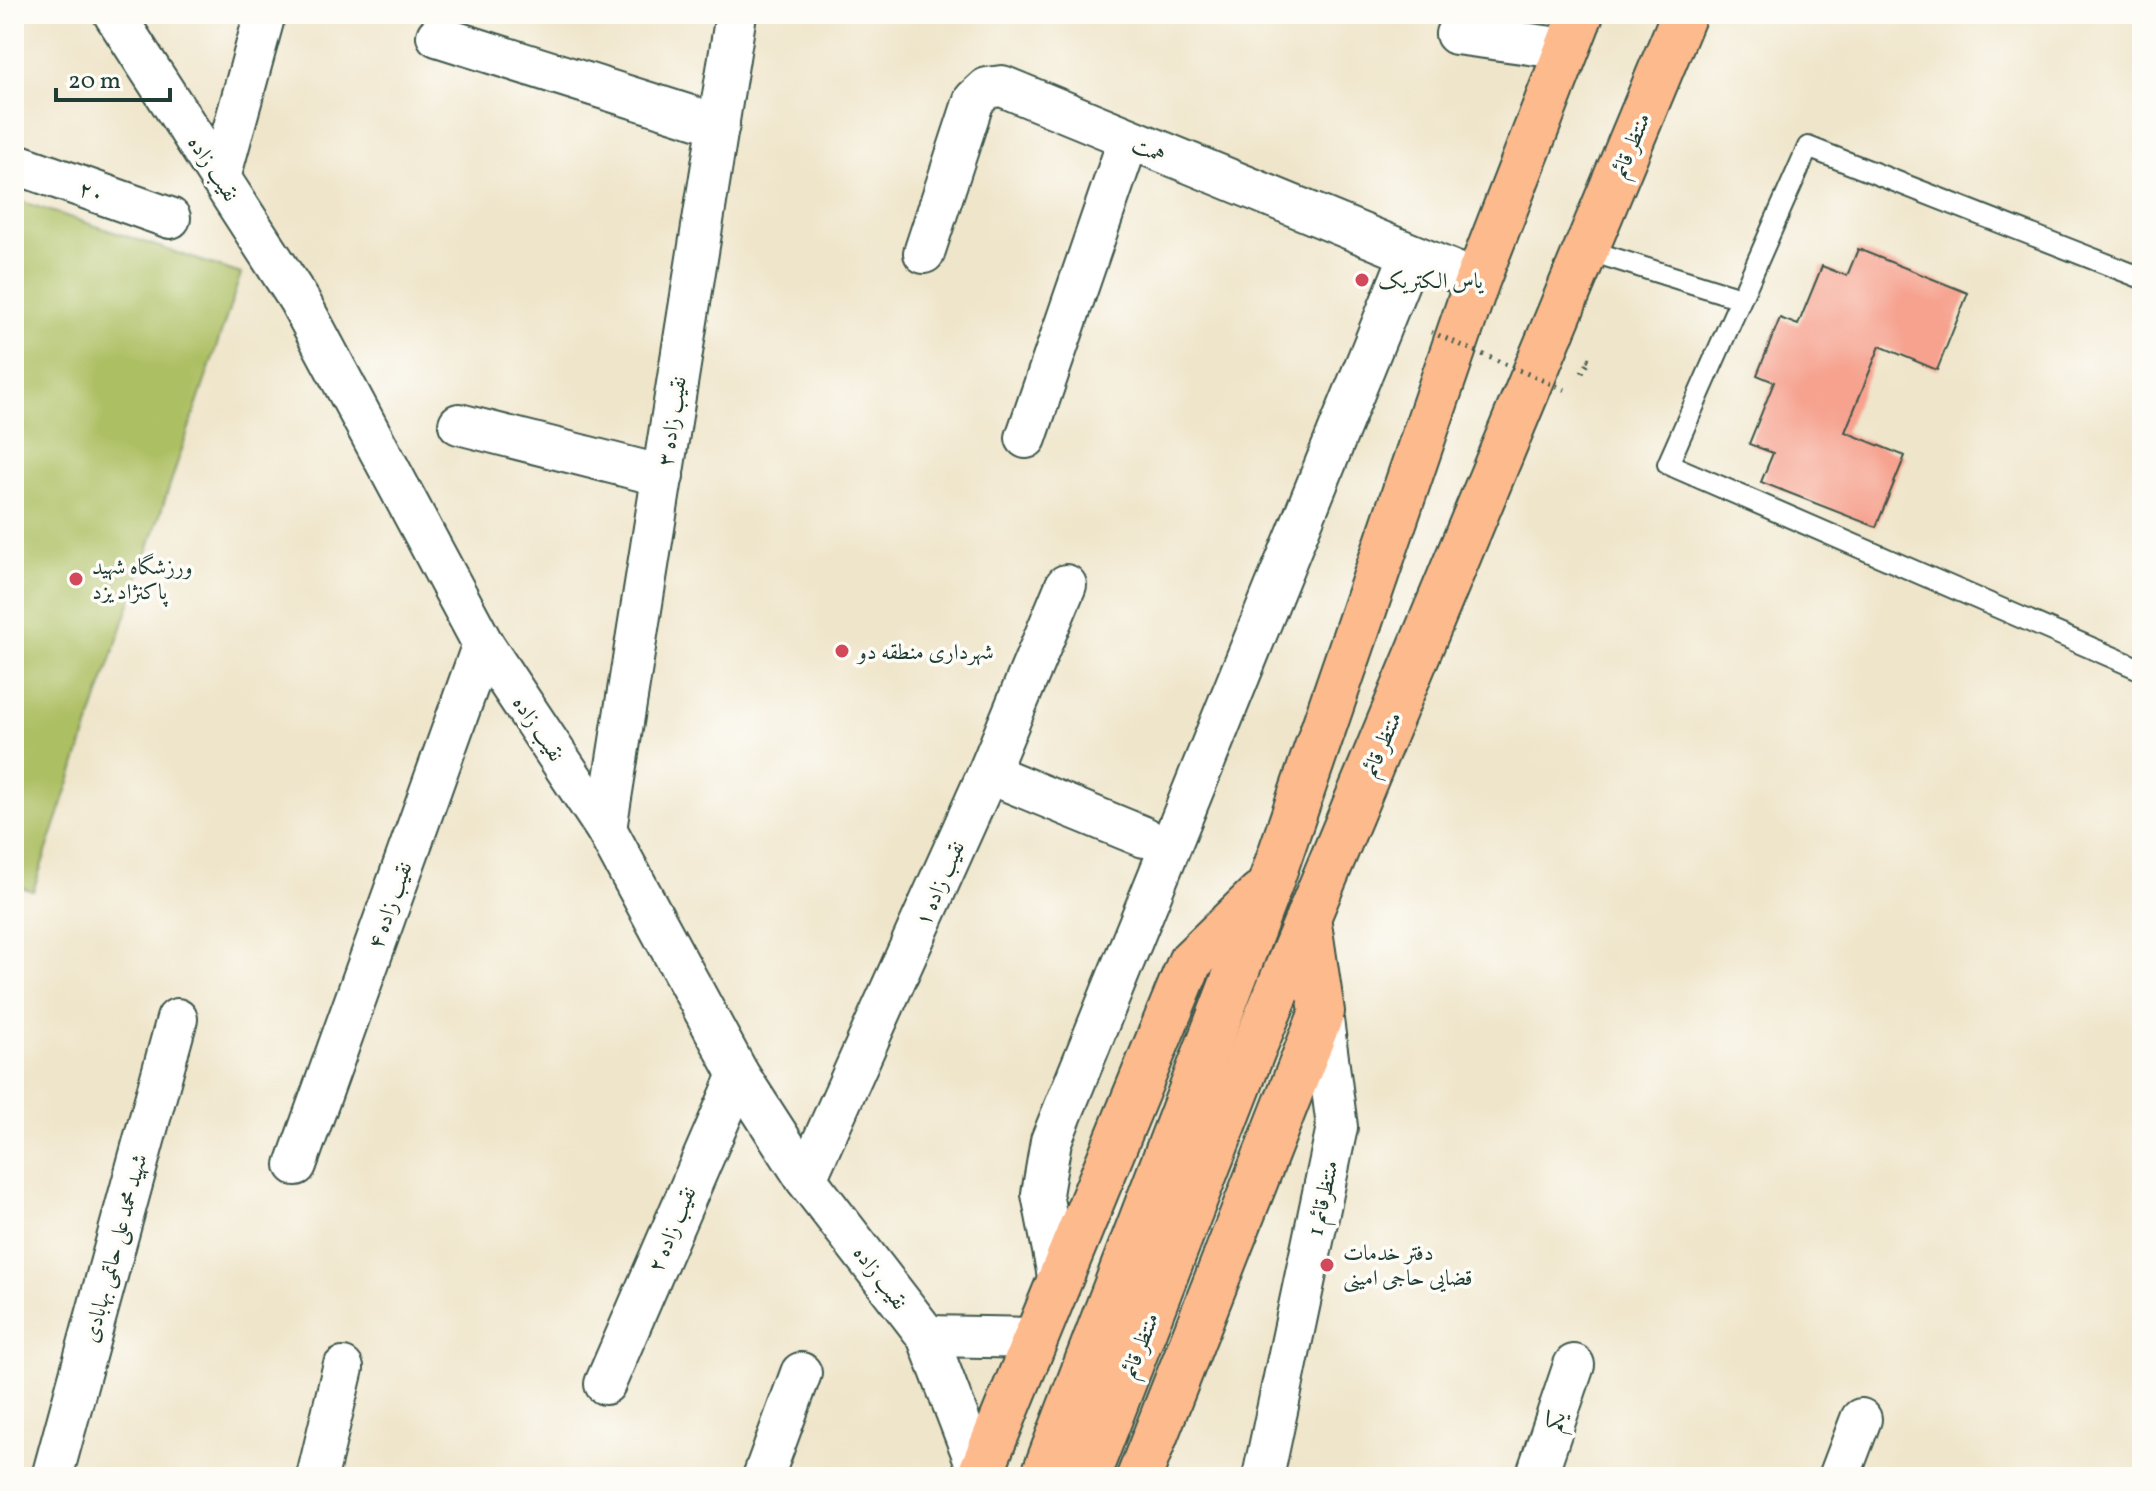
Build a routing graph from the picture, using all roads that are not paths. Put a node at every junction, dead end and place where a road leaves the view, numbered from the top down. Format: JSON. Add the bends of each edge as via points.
{"nodes":[{"id":1,"x":114,"y":14,"type":"edge"},
{"id":2,"x":265,"y":14,"type":"edge"},
{"id":3,"x":736,"y":14,"type":"edge"},
{"id":4,"x":1684,"y":14,"type":"edge"},
{"id":5,"x":1574,"y":31,"type":"edge"},
{"id":6,"x":1456,"y":34,"type":"dead end"},
{"id":7,"x":437,"y":36,"type":"dead end"},
{"id":8,"x":719,"y":125,"type":"junction"},
{"id":9,"x":1128,"y":141,"type":"junction"},
{"id":10,"x":14,"y":163,"type":"edge"},
{"id":11,"x":220,"y":178,"type":"junction"},
{"id":12,"x":170,"y":218,"type":"dead end"},
{"id":13,"x":1587,"y":250,"type":"junction"},
{"id":14,"x":924,"y":253,"type":"dead end"},
{"id":15,"x":1410,"y":255,"type":"junction"},
{"id":16,"x":2142,"y":278,"type":"edge"},
{"id":17,"x":1477,"y":281,"type":"junction"},
{"id":18,"x":1740,"y":298,"type":"junction"},
{"id":19,"x":459,"y":424,"type":"dead end"},
{"id":20,"x":1026,"y":438,"type":"dead end"},
{"id":21,"x":663,"y":476,"type":"junction"},
{"id":22,"x":1066,"y":585,"type":"dead end"},
{"id":23,"x":483,"y":644,"type":"junction"},
{"id":24,"x":2142,"y":670,"type":"edge"},
{"id":25,"x":988,"y":773,"type":"junction"},
{"id":26,"x":606,"y":829,"type":"junction"},
{"id":27,"x":1144,"y":837,"type":"dead end"},
{"id":28,"x":1270,"y":884,"type":"junction"},
{"id":29,"x":1308,"y":917,"type":"junction"},
{"id":30,"x":1322,"y":1012,"type":"junction"},
{"id":31,"x":177,"y":1019,"type":"dead end"},
{"id":32,"x":739,"y":1075,"type":"junction"},
{"id":33,"x":296,"y":1165,"type":"dead end"},
{"id":34,"x":806,"y":1179,"type":"junction"},
{"id":35,"x":1059,"y":1281,"type":"junction"},
{"id":36,"x":927,"y":1336,"type":"junction"},
{"id":37,"x":1036,"y":1338,"type":"junction"},
{"id":38,"x":1574,"y":1365,"type":"dead end"},
{"id":39,"x":343,"y":1368,"type":"dead end"},
{"id":40,"x":801,"y":1373,"type":"dead end"},
{"id":41,"x":605,"y":1384,"type":"dead end"},
{"id":42,"x":1861,"y":1419,"type":"dead end"},
{"id":43,"x":980,"y":1476,"type":"edge"},
{"id":44,"x":52,"y":1477,"type":"edge"},
{"id":45,"x":317,"y":1477,"type":"edge"},
{"id":46,"x":763,"y":1477,"type":"edge"},
{"id":47,"x":1043,"y":1477,"type":"edge"},
{"id":48,"x":1087,"y":1477,"type":"edge"},
{"id":49,"x":1139,"y":1477,"type":"edge"},
{"id":50,"x":1263,"y":1477,"type":"edge"},
{"id":51,"x":1536,"y":1477,"type":"edge"},
{"id":52,"x":1839,"y":1477,"type":"edge"}],
"edges":[{"from":1,"to":11,"type":"street","name":"نقیب زاده"},
{"from":2,"to":11,"type":"street"},
{"from":3,"to":8,"type":"street","name":"نقیب زاده ۳"},
{"from":4,"to":13,"type":"main road","name":"منتظر قائم"},
{"from":5,"to":6,"type":"street"},
{"from":5,"to":17,"type":"main road","name":"منتظر قائم"},
{"from":7,"to":8,"type":"street"},
{"from":8,"to":21,"type":"street","name":"نقیب زاده ۳"},
{"from":9,"to":14,"type":"street","name":"همت","via":[[1002,86],[987,88],[974,100]]},
{"from":9,"to":15,"type":"street","name":"همت"},
{"from":9,"to":20,"type":"street"},
{"from":10,"to":12,"type":"street","name":"۲۰"},
{"from":11,"to":23,"type":"street","name":"نقیب زاده","via":[[299,300]]},
{"from":13,"to":18,"type":"lane"},
{"from":13,"to":29,"type":"main road","name":"منتظر قائم"},
{"from":15,"to":17,"type":"street","name":"همت"},
{"from":15,"to":35,"type":"street","via":[[1051,1141],[1042,1194]]},
{"from":16,"to":18,"type":"lane","via":[[1808,147]]},
{"from":17,"to":28,"type":"main road","name":"منتظر قائم"},
{"from":18,"to":24,"type":"lane","via":[[1668,464]]},
{"from":19,"to":21,"type":"street"},
{"from":21,"to":26,"type":"street","name":"نقیب زاده ۳"},
{"from":22,"to":25,"type":"street","name":"نقیب زاده ۱"},
{"from":23,"to":26,"type":"street","name":"نقیب زاده"},
{"from":23,"to":33,"type":"street","name":"نقیب زاده ۴"},
{"from":25,"to":27,"type":"street"},
{"from":25,"to":34,"type":"street","name":"نقیب زاده ۱"},
{"from":26,"to":32,"type":"street","name":"نقیب زاده"},
{"from":28,"to":35,"type":"main road","via":[[1190,962]]},
{"from":28,"to":47,"type":"main road","name":"منتظر قائم"},
{"from":29,"to":30,"type":"main road"},
{"from":29,"to":48,"type":"main road","name":"منتظر قائم"},
{"from":30,"to":49,"type":"main road"},
{"from":30,"to":50,"type":"street","name":"منتظرقائم 1","via":[[1337,1127]]},
{"from":31,"to":44,"type":"street","name":"شهید محمد علی حاتمی بهابادی"},
{"from":32,"to":34,"type":"street","name":"نقیب زاده"},
{"from":32,"to":41,"type":"street","name":"نقیب زاده ۲"},
{"from":34,"to":36,"type":"street","name":"نقیب زاده"},
{"from":35,"to":37,"type":"main road"},
{"from":36,"to":37,"type":"street"},
{"from":36,"to":43,"type":"street","name":"نقیب زاده"},
{"from":37,"to":43,"type":"main road"},
{"from":38,"to":51,"type":"street","name":"یکم"},
{"from":39,"to":45,"type":"street"},
{"from":40,"to":46,"type":"street"},
{"from":42,"to":52,"type":"street"}]}
